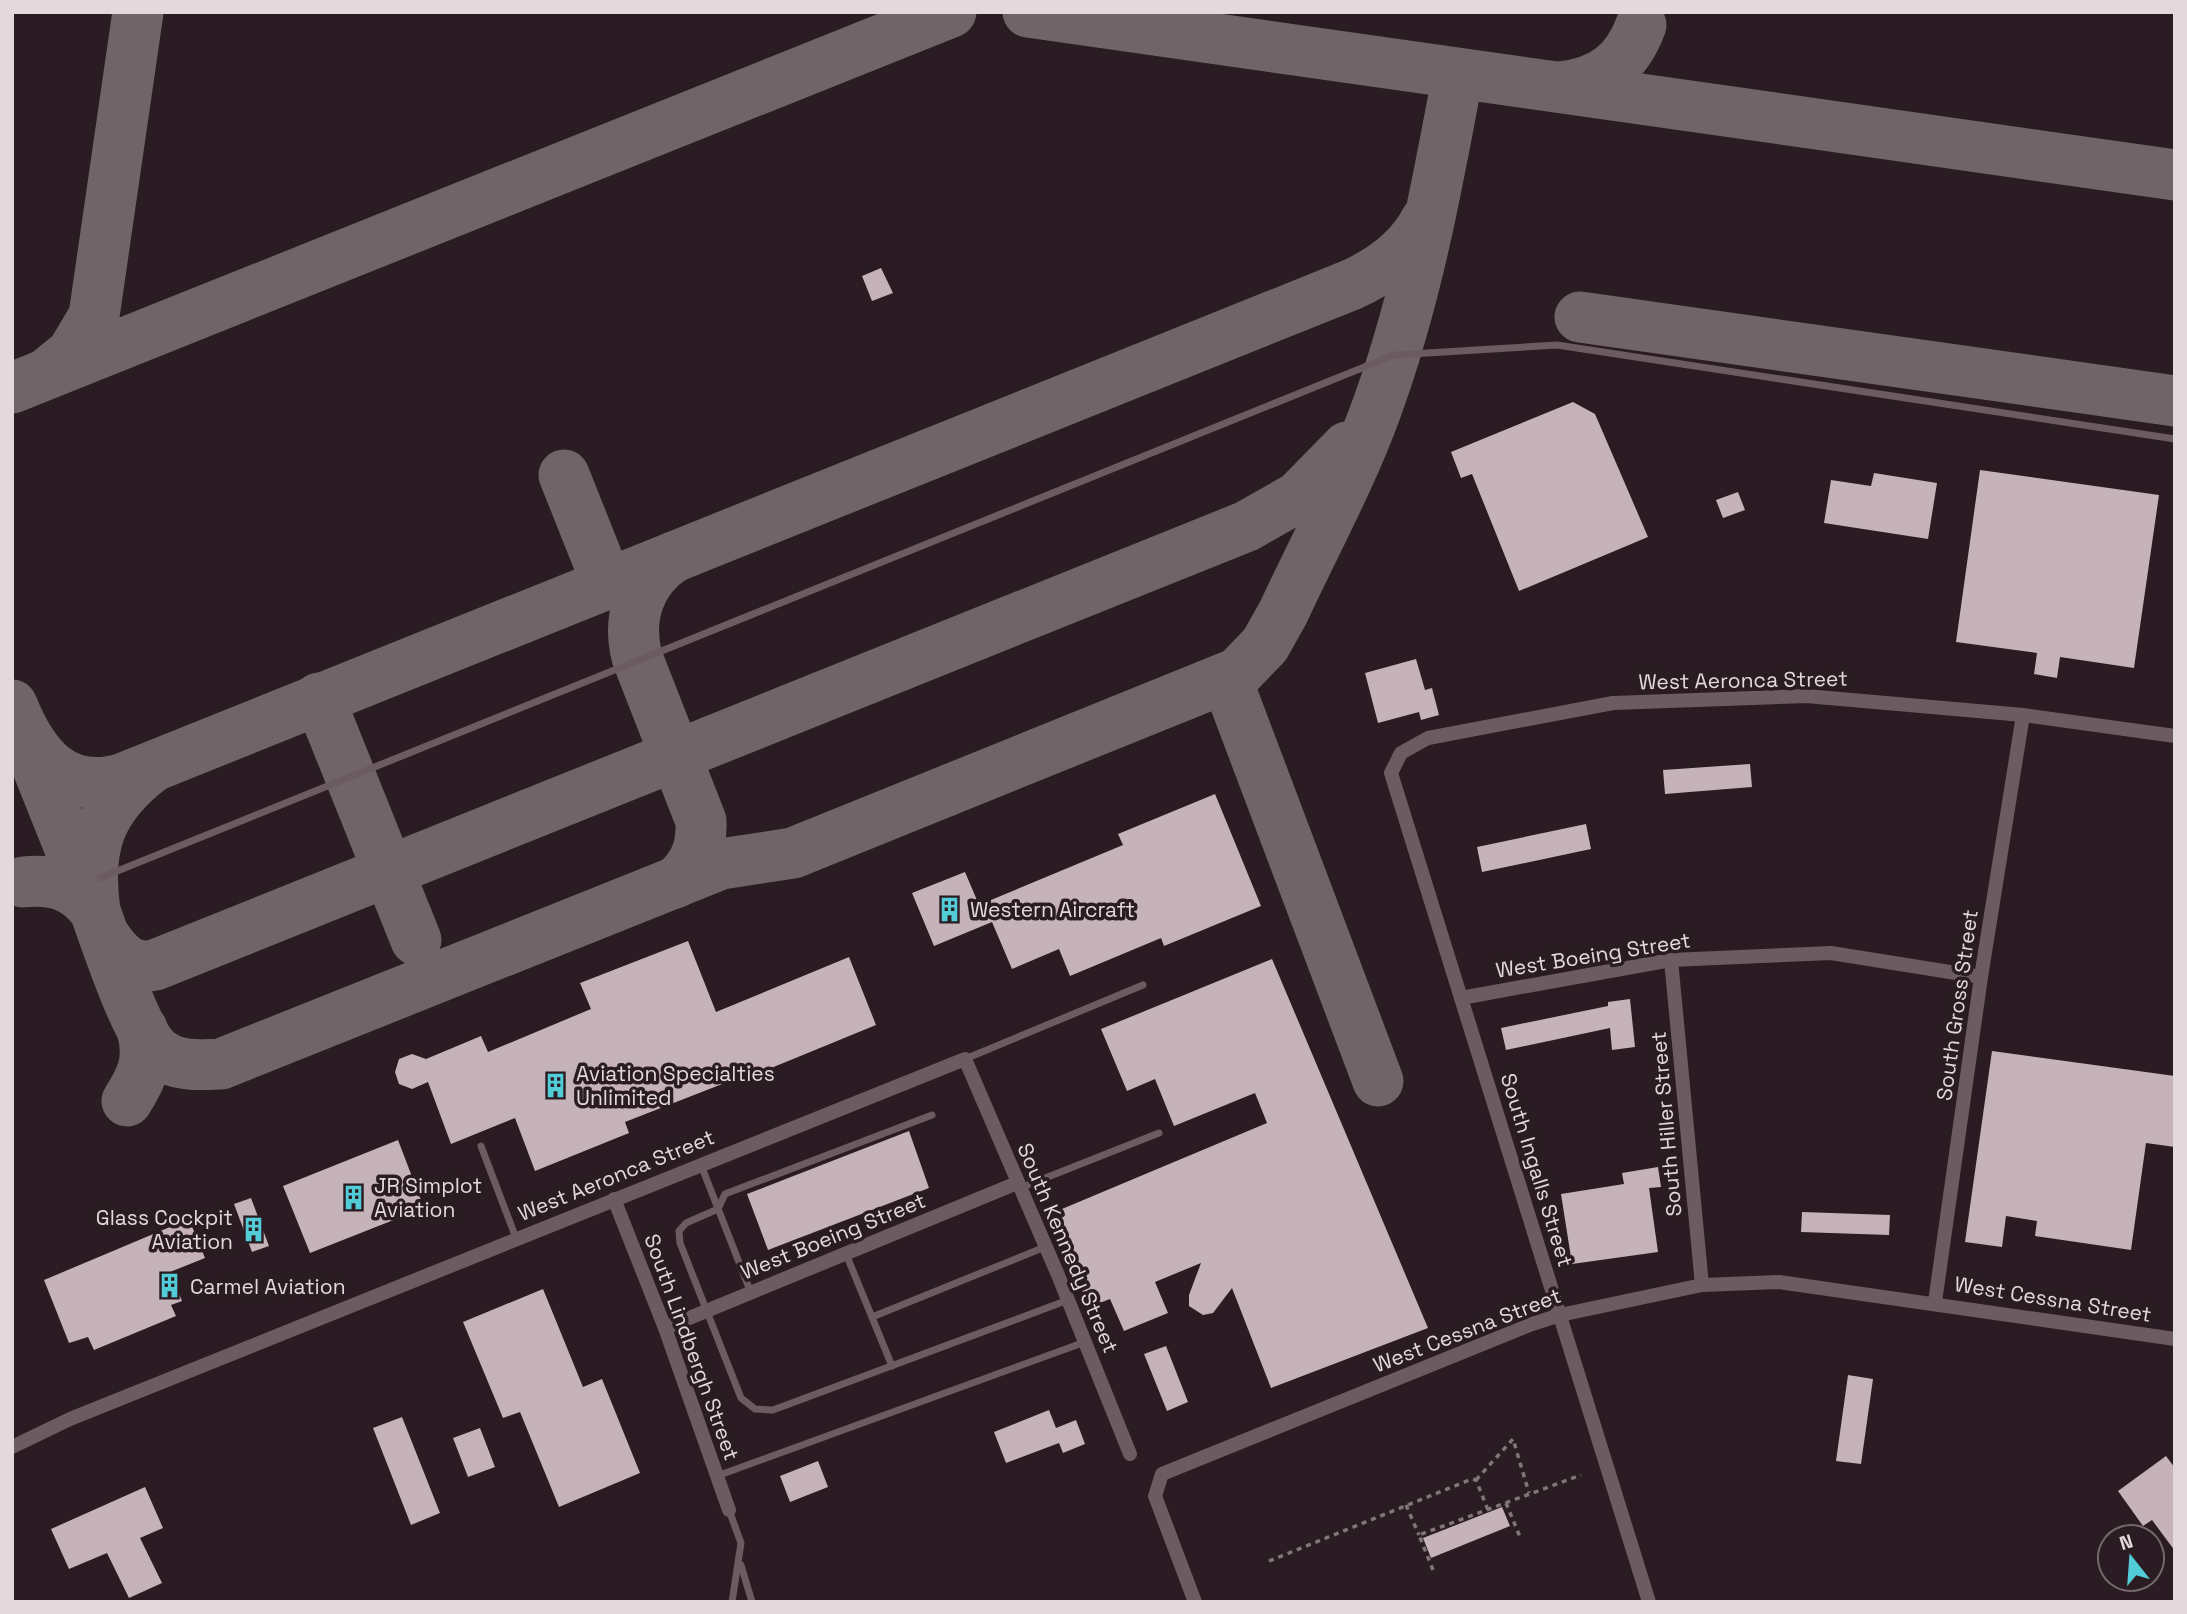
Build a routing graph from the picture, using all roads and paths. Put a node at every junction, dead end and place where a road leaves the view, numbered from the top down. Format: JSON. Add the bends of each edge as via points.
{"nodes":[{"id":1,"x":2175,"y":439,"type":"edge"},
{"id":2,"x":2023,"y":715,"type":"junction"},
{"id":3,"x":2175,"y":736,"type":"edge"},
{"id":4,"x":1401,"y":753,"type":"joint"},
{"id":5,"x":100,"y":878,"type":"dead end"},
{"id":6,"x":1671,"y":960,"type":"junction"},
{"id":7,"x":1981,"y":976,"type":"junction"},
{"id":8,"x":1143,"y":985,"type":"dead end"},
{"id":9,"x":1461,"y":998,"type":"junction"},
{"id":10,"x":965,"y":1059,"type":"junction"},
{"id":11,"x":932,"y":1115,"type":"dead end"},
{"id":12,"x":1159,"y":1133,"type":"dead end"},
{"id":13,"x":481,"y":1146,"type":"dead end"},
{"id":14,"x":701,"y":1164,"type":"junction"},
{"id":15,"x":1019,"y":1185,"type":"junction"},
{"id":16,"x":614,"y":1199,"type":"junction"},
{"id":17,"x":718,"y":1209,"type":"junction"},
{"id":18,"x":516,"y":1238,"type":"junction"},
{"id":19,"x":1045,"y":1247,"type":"junction"},
{"id":20,"x":846,"y":1253,"type":"junction"},
{"id":21,"x":1702,"y":1285,"type":"junction"},
{"id":22,"x":751,"y":1293,"type":"junction"},
{"id":23,"x":1068,"y":1300,"type":"junction"},
{"id":24,"x":1936,"y":1302,"type":"junction"},
{"id":25,"x":708,"y":1310,"type":"junction"},
{"id":26,"x":1560,"y":1315,"type":"junction"},
{"id":27,"x":872,"y":1317,"type":"junction"},
{"id":28,"x":665,"y":1328,"type":"junction"},
{"id":29,"x":2175,"y":1339,"type":"edge"},
{"id":30,"x":1085,"y":1342,"type":"junction"},
{"id":31,"x":892,"y":1366,"type":"junction"},
{"id":32,"x":12,"y":1447,"type":"edge"},
{"id":33,"x":1130,"y":1454,"type":"dead end"},
{"id":34,"x":717,"y":1475,"type":"junction"},
{"id":35,"x":1581,"y":1475,"type":"dead end"},
{"id":36,"x":1476,"y":1480,"type":"junction"},
{"id":37,"x":1530,"y":1493,"type":"junction"},
{"id":38,"x":1506,"y":1503,"type":"junction"},
{"id":39,"x":1406,"y":1506,"type":"junction"},
{"id":40,"x":729,"y":1510,"type":"joint"},
{"id":41,"x":1488,"y":1510,"type":"junction"},
{"id":42,"x":1419,"y":1535,"type":"junction"},
{"id":43,"x":1520,"y":1537,"type":"dead end"},
{"id":44,"x":1269,"y":1561,"type":"dead end"},
{"id":45,"x":740,"y":1563,"type":"junction"},
{"id":46,"x":1433,"y":1570,"type":"dead end"},
{"id":47,"x":732,"y":1602,"type":"edge"},
{"id":48,"x":752,"y":1602,"type":"edge"},
{"id":49,"x":1195,"y":1602,"type":"edge"},
{"id":50,"x":1649,"y":1602,"type":"edge"}],
"edges":[{"from":1,"to":5,"type":"lane","via":[[1557,345],[1394,355]]},
{"from":2,"to":3,"type":"street","name":"West Aeronca Street"},
{"from":2,"to":4,"type":"street","name":"West Aeronca Street","via":[[1806,696],[1613,703],[1428,738]]},
{"from":2,"to":7,"type":"street","name":"South Gross Street"},
{"from":4,"to":9,"type":"street","name":"South Ingalls Street","via":[[1391,774]]},
{"from":6,"to":7,"type":"street","name":"West Boeing Street","via":[[1831,953]]},
{"from":6,"to":9,"type":"street","name":"West Boeing Street"},
{"from":6,"to":21,"type":"street","name":"South Hiller Street"},
{"from":7,"to":24,"type":"street","name":"South Gross Street"},
{"from":8,"to":10,"type":"lane"},
{"from":9,"to":26,"type":"street","name":"South Ingalls Street"},
{"from":10,"to":14,"type":"street","name":"West Aeronca Street"},
{"from":10,"to":15,"type":"street","name":"South Kennedy Street"},
{"from":11,"to":17,"type":"lane","via":[[725,1194]]},
{"from":12,"to":15,"type":"lane"},
{"from":13,"to":18,"type":"lane"},
{"from":14,"to":16,"type":"street","name":"West Aeronca Street"},
{"from":14,"to":17,"type":"lane"},
{"from":15,"to":19,"type":"street","name":"South Kennedy Street"},
{"from":15,"to":20,"type":"street","name":"West Boeing Street"},
{"from":16,"to":18,"type":"street","name":"West Aeronca Street"},
{"from":16,"to":28,"type":"street","name":"South Lindbergh Street"},
{"from":17,"to":22,"type":"lane"},
{"from":17,"to":25,"type":"lane","via":[[686,1223],[679,1231]]},
{"from":18,"to":32,"type":"street","name":"West Aeronca Street","via":[[70,1419]]},
{"from":19,"to":23,"type":"street","name":"South Kennedy Street"},
{"from":19,"to":27,"type":"lane"},
{"from":20,"to":22,"type":"street","name":"West Boeing Street"},
{"from":20,"to":27,"type":"lane"},
{"from":21,"to":24,"type":"street","name":"West Cessna Street","via":[[1779,1282]]},
{"from":21,"to":26,"type":"street","name":"West Cessna Street"},
{"from":22,"to":25,"type":"street","name":"West Boeing Street"},
{"from":23,"to":30,"type":"street","name":"South Kennedy Street"},
{"from":23,"to":31,"type":"lane"},
{"from":24,"to":29,"type":"street","name":"West Cessna Street"},
{"from":25,"to":28,"type":"street","name":"West Boeing Street"},
{"from":25,"to":31,"type":"lane","via":[[741,1398],[755,1409],[773,1410]]},
{"from":26,"to":49,"type":"street","name":"West Cessna Street","via":[[1162,1474],[1155,1496]]},
{"from":26,"to":50,"type":"street","name":"South Ingalls Street"},
{"from":27,"to":31,"type":"lane"},
{"from":28,"to":34,"type":"street","name":"South Lindbergh Street"},
{"from":30,"to":33,"type":"street","name":"South Kennedy Street"},
{"from":30,"to":34,"type":"lane"},
{"from":34,"to":40,"type":"street","name":"South Lindbergh Street"},
{"from":35,"to":37,"type":"path"},
{"from":36,"to":37,"type":"path","via":[[1513,1439]]},
{"from":36,"to":39,"type":"path"},
{"from":36,"to":41,"type":"path"},
{"from":37,"to":38,"type":"path"},
{"from":38,"to":41,"type":"path"},
{"from":38,"to":43,"type":"path"},
{"from":39,"to":42,"type":"path"},
{"from":39,"to":44,"type":"path"},
{"from":40,"to":45,"type":"lane","via":[[741,1543]]},
{"from":41,"to":42,"type":"path"},
{"from":42,"to":46,"type":"path"},
{"from":45,"to":47,"type":"lane"},
{"from":45,"to":48,"type":"lane"}]}
